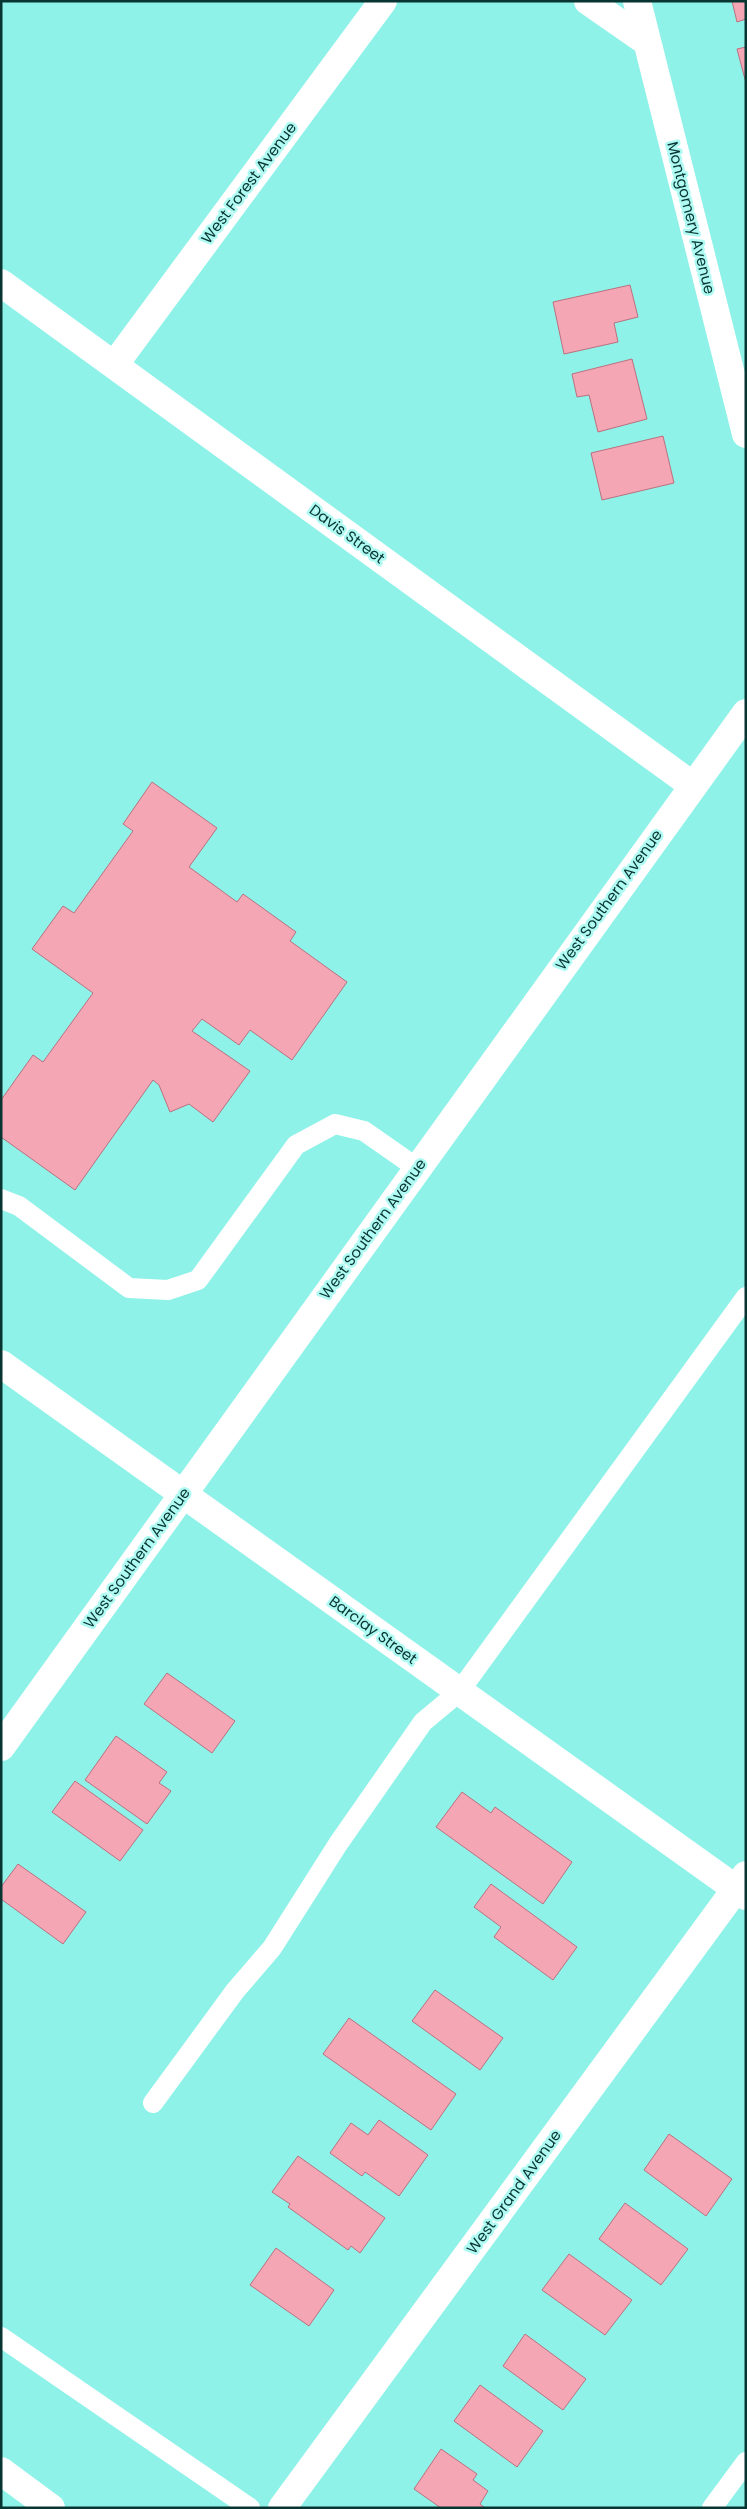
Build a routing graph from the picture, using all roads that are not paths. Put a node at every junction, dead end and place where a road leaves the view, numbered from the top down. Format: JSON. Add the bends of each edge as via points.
{"nodes":[{"id":1,"x":384,"y":1,"type":"edge"},
{"id":2,"x":588,"y":1,"type":"edge"},
{"id":3,"x":636,"y":1,"type":"edge"},
{"id":4,"x":647,"y":42,"type":"junction"},
{"id":5,"x":1,"y":283,"type":"edge"},
{"id":6,"x":115,"y":364,"type":"junction"},
{"id":7,"x":746,"y":434,"type":"edge"},
{"id":8,"x":746,"y":712,"type":"edge"},
{"id":9,"x":692,"y":786,"type":"junction"},
{"id":10,"x":417,"y":1168,"type":"junction"},
{"id":11,"x":1,"y":1199,"type":"edge"},
{"id":12,"x":746,"y":1297,"type":"edge"},
{"id":13,"x":1,"y":1364,"type":"edge"},
{"id":14,"x":183,"y":1494,"type":"junction"},
{"id":15,"x":459,"y":1692,"type":"junction"},
{"id":16,"x":1,"y":1747,"type":"edge"},
{"id":17,"x":743,"y":1887,"type":"edge"},
{"id":18,"x":153,"y":2103,"type":"dead end"},
{"id":19,"x":1,"y":2337,"type":"edge"},
{"id":20,"x":746,"y":2462,"type":"edge"},
{"id":21,"x":1,"y":2471,"type":"edge"},
{"id":22,"x":51,"y":2508,"type":"edge"},
{"id":23,"x":250,"y":2508,"type":"edge"},
{"id":24,"x":282,"y":2508,"type":"edge"},
{"id":25,"x":712,"y":2508,"type":"edge"}],
"edges":[{"from":1,"to":6,"type":"street","name":"West Forest Avenue"},
{"from":2,"to":4,"type":"street"},
{"from":3,"to":4,"type":"street","name":"Montgomery Avenue"},
{"from":4,"to":7,"type":"street","name":"Montgomery Avenue"},
{"from":5,"to":6,"type":"street","name":"Davis Street"},
{"from":6,"to":9,"type":"street","name":"Davis Street"},
{"from":8,"to":9,"type":"street","name":"West Southern Avenue"},
{"from":9,"to":10,"type":"street","name":"West Southern Avenue"},
{"from":10,"to":11,"type":"lane","via":[[364,1131],[334,1124],[296,1145],[198,1280],[168,1290],[129,1288],[19,1206]]},
{"from":10,"to":14,"type":"street","name":"West Southern Avenue"},
{"from":12,"to":15,"type":"lane"},
{"from":13,"to":14,"type":"street","name":"Barclay Street"},
{"from":14,"to":15,"type":"street","name":"Barclay Street"},
{"from":14,"to":16,"type":"street","name":"West Southern Avenue"},
{"from":15,"to":17,"type":"street","name":"Barclay Street"},
{"from":15,"to":18,"type":"lane","via":[[423,1722],[338,1844],[272,1948],[235,1990]]},
{"from":17,"to":24,"type":"street","name":"West Grand Avenue"},
{"from":19,"to":23,"type":"lane"},
{"from":20,"to":25,"type":"lane"},
{"from":21,"to":22,"type":"street"}]}
